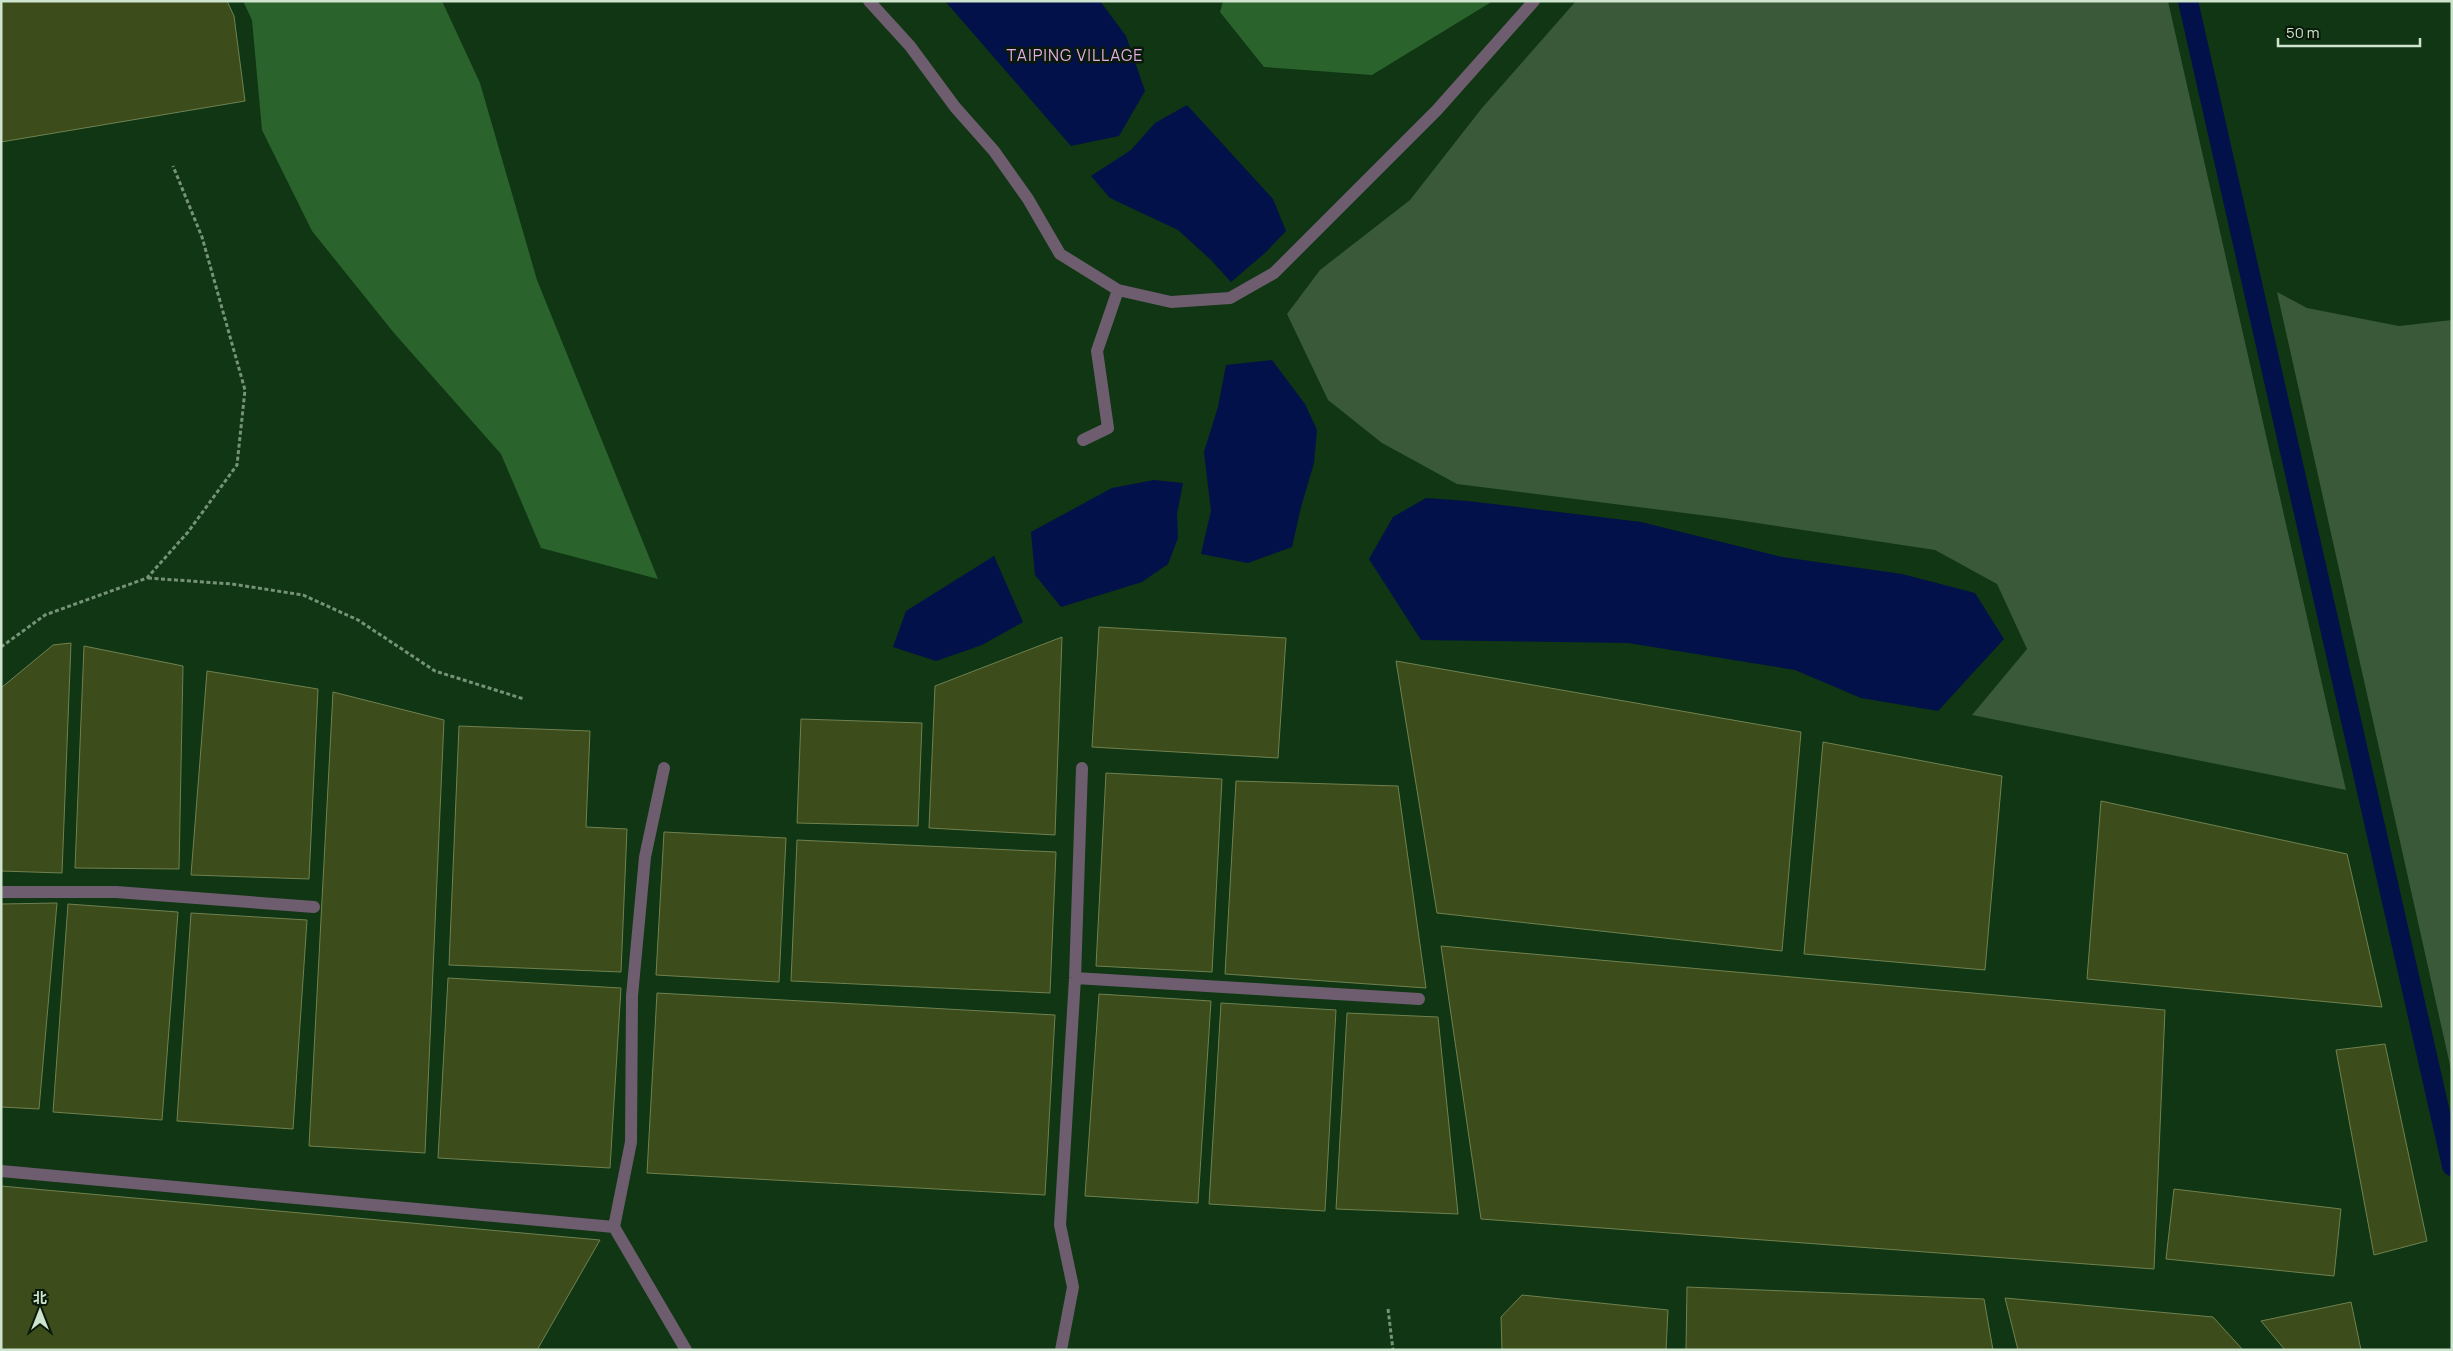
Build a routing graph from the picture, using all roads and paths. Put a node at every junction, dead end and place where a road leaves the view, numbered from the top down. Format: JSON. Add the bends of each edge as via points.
{"nodes":[{"id":1,"x":869,"y":1,"type":"edge"},
{"id":2,"x":1534,"y":1,"type":"edge"},
{"id":3,"x":172,"y":166,"type":"dead end"},
{"id":4,"x":1118,"y":290,"type":"junction"},
{"id":5,"x":1083,"y":440,"type":"dead end"},
{"id":6,"x":147,"y":578,"type":"junction"},
{"id":7,"x":1,"y":647,"type":"edge"},
{"id":8,"x":524,"y":700,"type":"dead end"},
{"id":9,"x":664,"y":768,"type":"dead end"},
{"id":10,"x":1082,"y":768,"type":"dead end"},
{"id":11,"x":1,"y":892,"type":"edge"},
{"id":12,"x":314,"y":907,"type":"dead end"},
{"id":13,"x":1075,"y":978,"type":"junction"},
{"id":14,"x":1418,"y":1000,"type":"dead end"},
{"id":15,"x":1,"y":1171,"type":"edge"},
{"id":16,"x":614,"y":1227,"type":"junction"},
{"id":17,"x":1388,"y":1309,"type":"dead end"},
{"id":18,"x":686,"y":1350,"type":"edge"},
{"id":19,"x":1061,"y":1350,"type":"edge"},
{"id":20,"x":1393,"y":1350,"type":"edge"}],
"edges":[{"from":1,"to":4,"type":"street","via":[[910,46],[955,107],[994,151],[1028,199],[1060,254]]},
{"from":2,"to":4,"type":"street","via":[[1437,110],[1274,273],[1230,298],[1171,302]]},
{"from":3,"to":6,"type":"path","via":[[202,237],[244,390],[237,465],[188,532]]},
{"from":4,"to":5,"type":"street","via":[[1097,351],[1108,428]]},
{"from":6,"to":7,"type":"path","via":[[45,615]]},
{"from":6,"to":8,"type":"path","via":[[232,584],[303,595],[358,620],[434,671]]},
{"from":9,"to":16,"type":"street","via":[[645,857],[632,996],[631,1142]]},
{"from":10,"to":13,"type":"street"},
{"from":11,"to":12,"type":"street","via":[[116,892]]},
{"from":13,"to":14,"type":"street"},
{"from":13,"to":19,"type":"street","via":[[1060,1225],[1073,1288]]},
{"from":15,"to":16,"type":"street"},
{"from":16,"to":18,"type":"street"},
{"from":17,"to":20,"type":"path"}]}
